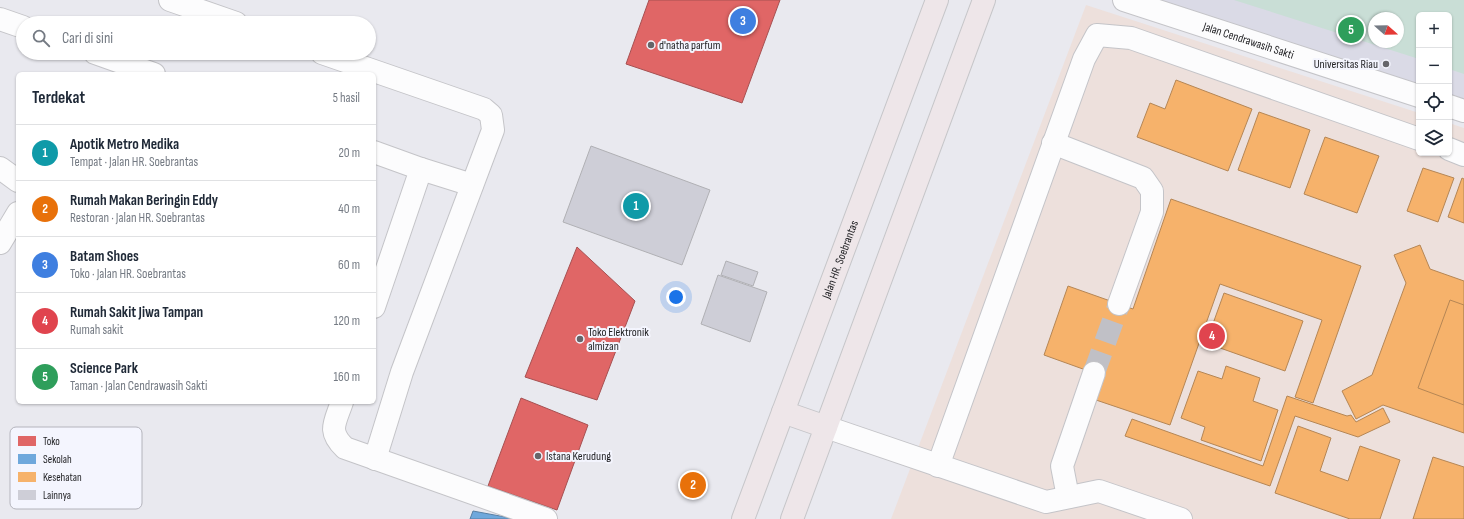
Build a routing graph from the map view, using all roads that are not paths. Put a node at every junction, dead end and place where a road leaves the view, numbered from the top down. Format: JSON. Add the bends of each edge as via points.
{"nodes":[{"id":1,"x":170,"y":0,"type":"edge"},
{"id":2,"x":937,"y":0,"type":"edge"},
{"id":3,"x":984,"y":0,"type":"edge"},
{"id":4,"x":1124,"y":0,"type":"edge"},
{"id":5,"x":216,"y":16,"type":"edge"},
{"id":6,"x":0,"y":19,"type":"edge"},
{"id":7,"x":16,"y":25,"type":"edge"},
{"id":8,"x":115,"y":60,"type":"edge"},
{"id":9,"x":342,"y":60,"type":"edge"},
{"id":10,"x":148,"y":72,"type":"edge"},
{"id":11,"x":1416,"y":95,"type":"edge"},
{"id":12,"x":1452,"y":107,"type":"edge"},
{"id":13,"x":1464,"y":111,"type":"edge"},
{"id":14,"x":1416,"y":138,"type":"edge"},
{"id":15,"x":1053,"y":143,"type":"junction"},
{"id":16,"x":1452,"y":150,"type":"edge"},
{"id":17,"x":376,"y":153,"type":"edge"},
{"id":18,"x":1464,"y":155,"type":"edge"},
{"id":19,"x":0,"y":168,"type":"edge"},
{"id":20,"x":421,"y":169,"type":"junction"},
{"id":21,"x":16,"y":180,"type":"edge"},
{"id":22,"x":472,"y":185,"type":"junction"},
{"id":23,"x":16,"y":216,"type":"edge"},
{"id":24,"x":0,"y":243,"type":"edge"},
{"id":25,"x":376,"y":301,"type":"edge"},
{"id":26,"x":1119,"y":304,"type":"tunnel mouth"},
{"id":27,"x":1094,"y":373,"type":"tunnel mouth"},
{"id":28,"x":341,"y":404,"type":"edge"},
{"id":29,"x":783,"y":412,"type":"junction"},
{"id":30,"x":826,"y":427,"type":"junction"},
{"id":31,"x":375,"y":459,"type":"junction"},
{"id":32,"x":938,"y":466,"type":"junction"},
{"id":33,"x":1068,"y":497,"type":"junction"},
{"id":34,"x":1144,"y":513,"type":"edge"},
{"id":35,"x":546,"y":519,"type":"edge"},
{"id":36,"x":743,"y":519,"type":"edge"},
{"id":37,"x":792,"y":519,"type":"edge"},
{"id":38,"x":1181,"y":519,"type":"edge"}],
"edges":[{"from":1,"to":5,"type":"street"},
{"from":2,"to":29,"type":"main road","name":"Jalan HR. Soebrantas"},
{"from":3,"to":30,"type":"main road"},
{"from":4,"to":11,"type":"street","name":"Jalan Cendrawasih Sakti"},
{"from":6,"to":7,"type":"street"},
{"from":8,"to":10,"type":"street"},
{"from":9,"to":22,"type":"street","via":[[484,109],[491,116],[493,130]]},
{"from":12,"to":13,"type":"street"},
{"from":14,"to":15,"type":"street","via":[[1131,38],[1096,35],[1084,59]]},
{"from":15,"to":26,"type":"street","via":[[1143,178],[1152,191],[1152,212]]},
{"from":15,"to":32,"type":"street"},
{"from":16,"to":18,"type":"street"},
{"from":17,"to":20,"type":"street"},
{"from":19,"to":21,"type":"street"},
{"from":20,"to":22,"type":"street"},
{"from":20,"to":25,"type":"street"},
{"from":22,"to":31,"type":"street","via":[[402,372]]},
{"from":23,"to":24,"type":"street"},
{"from":27,"to":33,"type":"street","via":[[1062,466]]},
{"from":28,"to":31,"type":"street","via":[[333,428],[336,439],[345,448]]},
{"from":29,"to":30,"type":"main road"},
{"from":29,"to":36,"type":"main road","name":"Jalan HR. Soebrantas"},
{"from":30,"to":32,"type":"street"},
{"from":30,"to":37,"type":"main road"},
{"from":31,"to":35,"type":"street"},
{"from":32,"to":33,"type":"street","via":[[1046,502]]},
{"from":33,"to":34,"type":"street","via":[[1099,491]]},
{"from":34,"to":38,"type":"street"}]}
